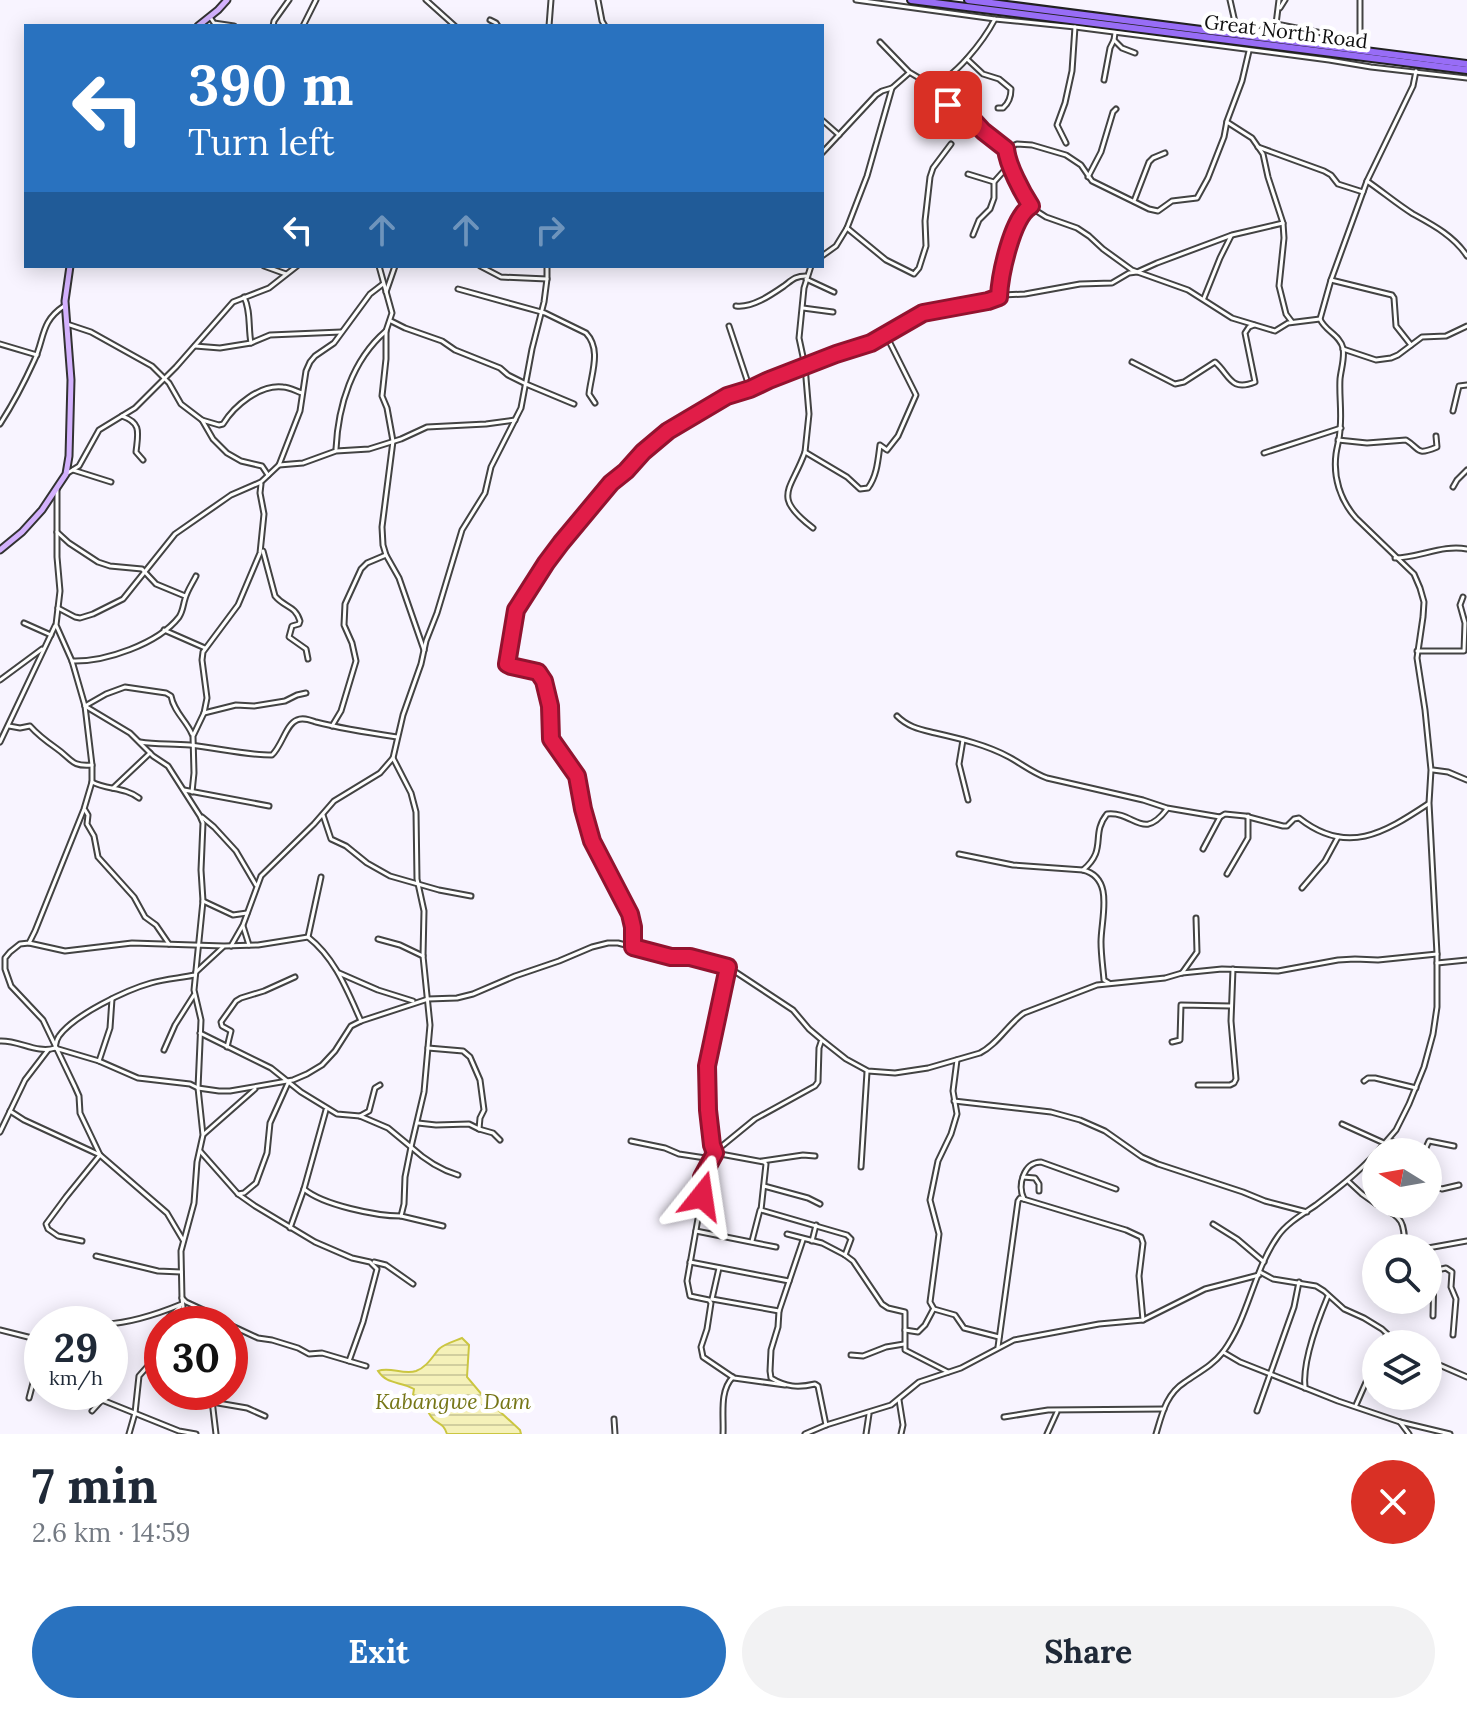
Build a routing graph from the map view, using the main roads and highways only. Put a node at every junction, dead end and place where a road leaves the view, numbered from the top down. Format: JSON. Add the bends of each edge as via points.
{"nodes":[{"id":1,"x":911,"y":0,"type":"edge"},
{"id":2,"x":968,"y":0,"type":"edge"},
{"id":3,"x":1467,"y":67,"type":"edge"}],
"edges":[{"from":1,"to":3,"type":"main road","name":"Great North Road"},
{"from":2,"to":3,"type":"main road","name":"Great North Road","via":[[1257,34],[1324,47],[1360,47]]}]}
